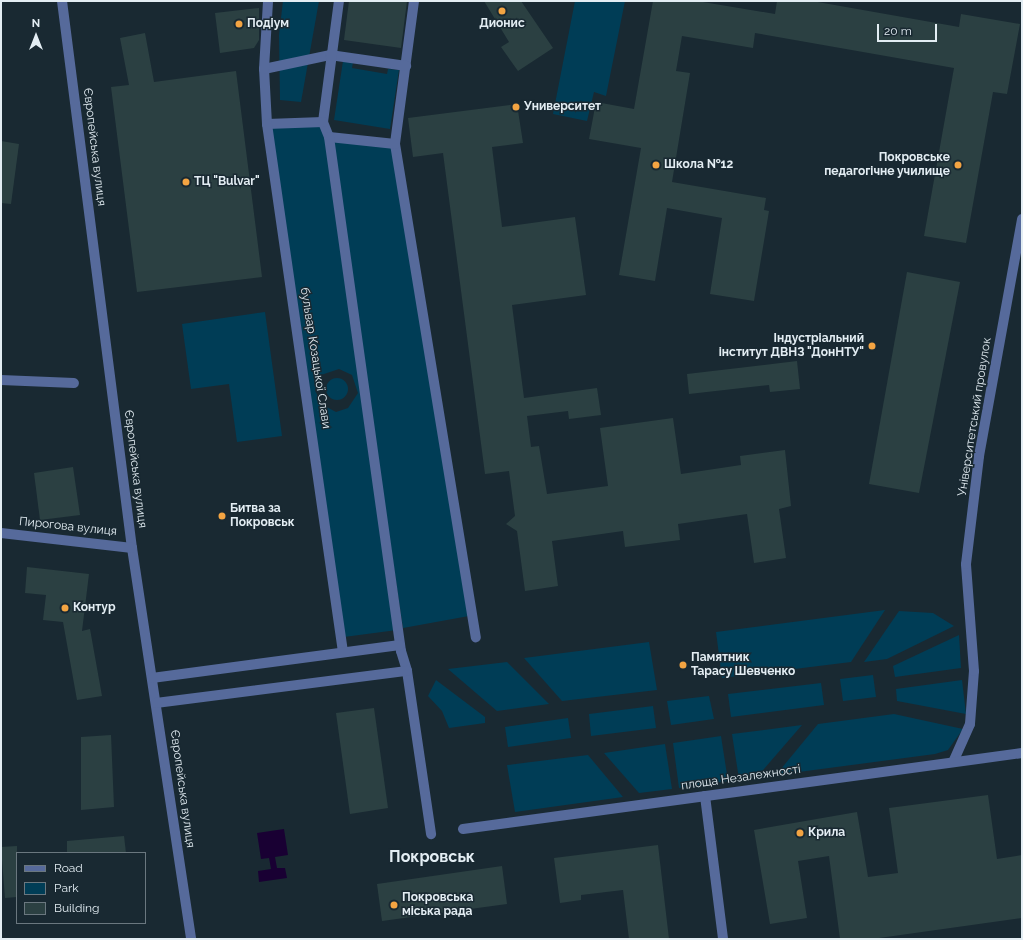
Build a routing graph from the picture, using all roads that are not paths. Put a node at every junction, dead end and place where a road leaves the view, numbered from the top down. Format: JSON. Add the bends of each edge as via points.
{"nodes":[{"id":1,"x":62,"y":1,"type":"edge"},
{"id":2,"x":268,"y":1,"type":"edge"},
{"id":3,"x":338,"y":1,"type":"edge"},
{"id":4,"x":414,"y":1,"type":"edge"},
{"id":5,"x":330,"y":55,"type":"junction"},
{"id":6,"x":406,"y":66,"type":"junction"},
{"id":7,"x":264,"y":69,"type":"junction"},
{"id":8,"x":323,"y":122,"type":"junction"},
{"id":9,"x":267,"y":124,"type":"junction"},
{"id":10,"x":329,"y":137,"type":"junction"},
{"id":11,"x":395,"y":144,"type":"junction"},
{"id":12,"x":1022,"y":219,"type":"edge"},
{"id":13,"x":1,"y":380,"type":"edge"},
{"id":14,"x":74,"y":382,"type":"dead end"},
{"id":15,"x":1,"y":533,"type":"edge"},
{"id":16,"x":132,"y":548,"type":"junction"},
{"id":17,"x":476,"y":637,"type":"dead end"},
{"id":18,"x":400,"y":645,"type":"junction"},
{"id":19,"x":343,"y":652,"type":"junction"},
{"id":20,"x":407,"y":671,"type":"junction"},
{"id":21,"x":152,"y":678,"type":"junction"},
{"id":22,"x":156,"y":703,"type":"junction"},
{"id":23,"x":1022,"y":753,"type":"edge"},
{"id":24,"x":954,"y":760,"type":"junction"},
{"id":25,"x":705,"y":796,"type":"junction"},
{"id":26,"x":463,"y":829,"type":"dead end"},
{"id":27,"x":431,"y":834,"type":"dead end"},
{"id":28,"x":191,"y":939,"type":"edge"},
{"id":29,"x":723,"y":939,"type":"edge"}],
"edges":[{"from":1,"to":16,"type":"street","name":"Європейська вулиця"},
{"from":2,"to":7,"type":"street","name":"бульвар Козацької Слави"},
{"from":3,"to":5,"type":"street"},
{"from":4,"to":6,"type":"street"},
{"from":5,"to":6,"type":"street"},
{"from":5,"to":7,"type":"street"},
{"from":5,"to":8,"type":"street"},
{"from":6,"to":11,"type":"street"},
{"from":7,"to":9,"type":"street","name":"бульвар Козацької Слави"},
{"from":8,"to":9,"type":"street"},
{"from":8,"to":10,"type":"street"},
{"from":9,"to":19,"type":"street","name":"бульвар Козацької Слави"},
{"from":10,"to":11,"type":"street"},
{"from":10,"to":18,"type":"street"},
{"from":11,"to":17,"type":"street"},
{"from":12,"to":24,"type":"street","name":"Університетський провулок","via":[[979,456],[966,564],[974,671],[970,724]]},
{"from":13,"to":14,"type":"street"},
{"from":15,"to":16,"type":"street","name":"Пирогова вулиця"},
{"from":16,"to":21,"type":"street","name":"Європейська вулиця"},
{"from":18,"to":19,"type":"street"},
{"from":18,"to":20,"type":"street"},
{"from":19,"to":21,"type":"street"},
{"from":20,"to":22,"type":"street"},
{"from":20,"to":27,"type":"street"},
{"from":21,"to":22,"type":"street","name":"Європейська вулиця"},
{"from":22,"to":28,"type":"street","name":"Європейська вулиця"},
{"from":23,"to":24,"type":"street","name":"площа Незалежності"},
{"from":24,"to":25,"type":"street","name":"площа Незалежності"},
{"from":25,"to":26,"type":"street","name":"площа Незалежності"},
{"from":25,"to":29,"type":"street"}]}
